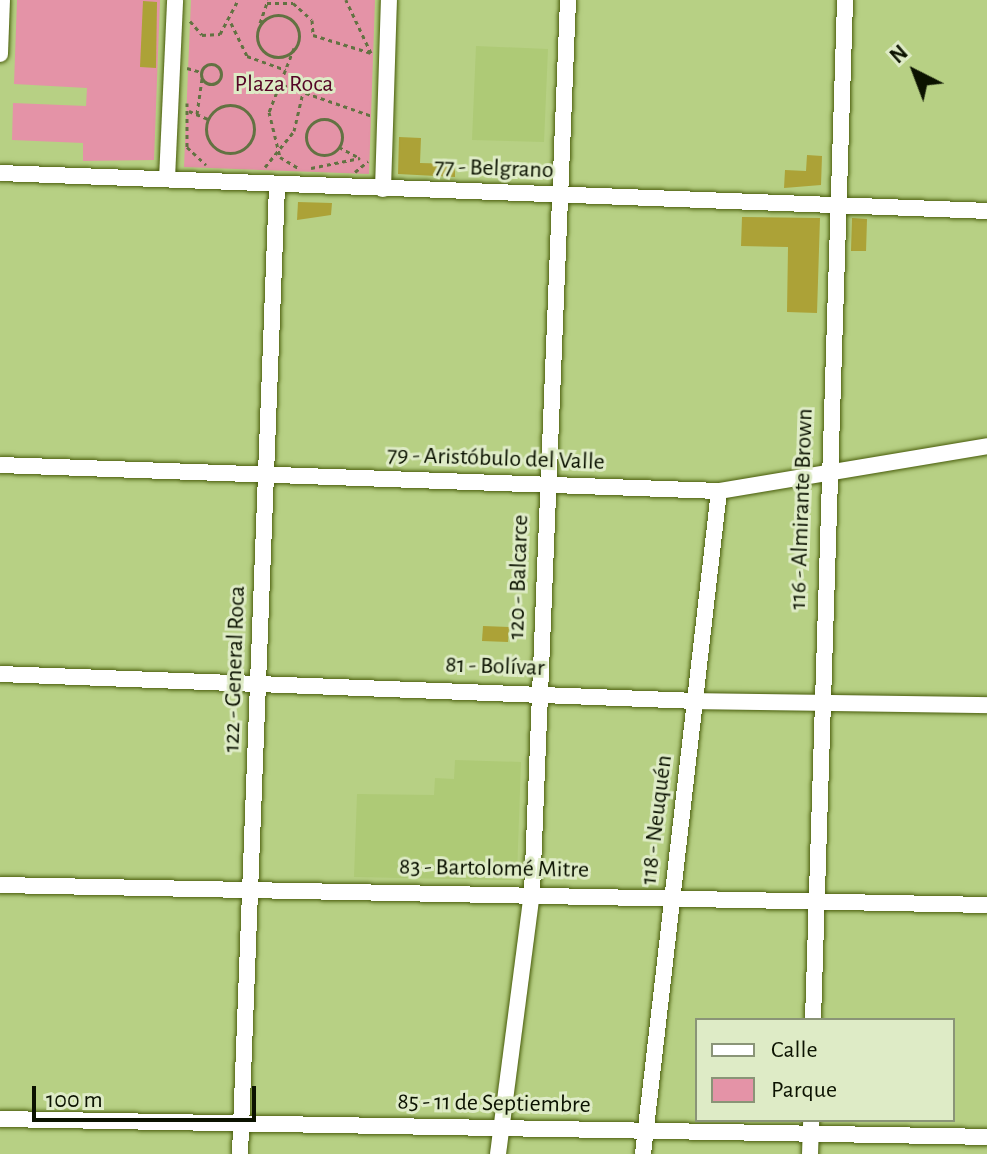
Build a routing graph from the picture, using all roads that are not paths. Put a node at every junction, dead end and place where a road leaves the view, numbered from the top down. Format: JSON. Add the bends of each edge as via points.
{"nodes":[{"id":1,"x":2,"y":0,"type":"edge"},
{"id":2,"x":175,"y":0,"type":"edge"},
{"id":3,"x":389,"y":0,"type":"edge"},
{"id":4,"x":568,"y":0,"type":"edge"},
{"id":5,"x":845,"y":0,"type":"edge"},
{"id":6,"x":0,"y":54,"type":"edge"},
{"id":7,"x":0,"y":173,"type":"edge"},
{"id":8,"x":167,"y":179,"type":"junction"},
{"id":9,"x":277,"y":186,"type":"junction"},
{"id":10,"x":383,"y":189,"type":"junction"},
{"id":11,"x":561,"y":194,"type":"junction"},
{"id":12,"x":837,"y":205,"type":"junction"},
{"id":13,"x":987,"y":211,"type":"edge"},
{"id":14,"x":987,"y":446,"type":"edge"},
{"id":15,"x":0,"y":465,"type":"edge"},
{"id":16,"x":266,"y":475,"type":"junction"},
{"id":17,"x":827,"y":475,"type":"junction"},
{"id":18,"x":547,"y":484,"type":"junction"},
{"id":19,"x":719,"y":491,"type":"junction"},
{"id":20,"x":0,"y":674,"type":"edge"},
{"id":21,"x":260,"y":681,"type":"junction"},
{"id":22,"x":539,"y":693,"type":"junction"},
{"id":23,"x":695,"y":701,"type":"junction"},
{"id":24,"x":819,"y":702,"type":"junction"},
{"id":25,"x":987,"y":705,"type":"edge"},
{"id":26,"x":0,"y":885,"type":"edge"},
{"id":27,"x":251,"y":889,"type":"junction"},
{"id":28,"x":532,"y":893,"type":"junction"},
{"id":29,"x":673,"y":897,"type":"junction"},
{"id":30,"x":816,"y":901,"type":"junction"},
{"id":31,"x":987,"y":905,"type":"edge"},
{"id":32,"x":813,"y":1018,"type":"edge"},
{"id":33,"x":0,"y":1119,"type":"edge"},
{"id":34,"x":240,"y":1124,"type":"junction"},
{"id":35,"x":811,"y":1127,"type":"edge"},
{"id":36,"x":501,"y":1129,"type":"junction"},
{"id":37,"x":645,"y":1130,"type":"junction"},
{"id":38,"x":987,"y":1137,"type":"edge"},
{"id":39,"x":240,"y":1154,"type":"edge"},
{"id":40,"x":498,"y":1154,"type":"edge"},
{"id":41,"x":643,"y":1154,"type":"edge"},
{"id":42,"x":810,"y":1154,"type":"edge"}],
"edges":[{"from":1,"to":6,"type":"street"},
{"from":2,"to":8,"type":"street"},
{"from":3,"to":10,"type":"street"},
{"from":4,"to":11,"type":"street","name":"120 - Balcarce"},
{"from":5,"to":12,"type":"street","name":"116 - Almirante Brown"},
{"from":7,"to":8,"type":"street","name":"77 - Belgrano"},
{"from":8,"to":9,"type":"street","name":"77 - Belgrano"},
{"from":9,"to":10,"type":"street","name":"77 - Belgrano"},
{"from":9,"to":16,"type":"street","name":"122 - General Roca"},
{"from":10,"to":11,"type":"street","name":"77 - Belgrano"},
{"from":11,"to":12,"type":"street","name":"77 - Belgrano"},
{"from":11,"to":18,"type":"street","name":"120 - Balcarce"},
{"from":12,"to":13,"type":"street","name":"77 - Belgrano"},
{"from":12,"to":17,"type":"street","name":"116 - Almirante Brown"},
{"from":14,"to":17,"type":"street","name":"79 - Aristóbulo del Valle"},
{"from":15,"to":16,"type":"street","name":"79 - Aristóbulo del Valle"},
{"from":16,"to":18,"type":"street","name":"79 - Aristóbulo del Valle"},
{"from":16,"to":21,"type":"street","name":"122 - General Roca"},
{"from":17,"to":19,"type":"street","name":"79 - Aristóbulo del Valle"},
{"from":17,"to":24,"type":"street","name":"116 - Almirante Brown"},
{"from":18,"to":19,"type":"street","name":"79 - Aristóbulo del Valle"},
{"from":18,"to":22,"type":"street","name":"120 - Balcarce"},
{"from":19,"to":23,"type":"street","name":"118 - Neuquén"},
{"from":20,"to":21,"type":"street","name":"81 - Bolívar"},
{"from":21,"to":22,"type":"street","name":"81 - Bolívar"},
{"from":21,"to":27,"type":"street","name":"122 - General Roca"},
{"from":22,"to":23,"type":"street","name":"81 - Bolívar"},
{"from":22,"to":28,"type":"street","name":"120 - Balcarce"},
{"from":23,"to":24,"type":"street","name":"81 - Bolívar"},
{"from":23,"to":29,"type":"street","name":"118 - Neuquén"},
{"from":24,"to":25,"type":"street","name":"81 - Bolívar"},
{"from":24,"to":30,"type":"street","name":"116 - Almirante Brown"},
{"from":26,"to":27,"type":"street","name":"83 - Bartolomé Mitre"},
{"from":27,"to":28,"type":"street","name":"83 - Bartolomé Mitre"},
{"from":27,"to":34,"type":"street","name":"122 - General Roca"},
{"from":28,"to":29,"type":"street","name":"83 - Bartolomé Mitre"},
{"from":28,"to":36,"type":"street","name":"120 - Balcarce"},
{"from":29,"to":30,"type":"street","name":"83 - Bartolomé Mitre"},
{"from":29,"to":37,"type":"street","name":"118 - Neuquén"},
{"from":30,"to":31,"type":"street","name":"83 - Bartolomé Mitre"},
{"from":30,"to":32,"type":"street","name":"116 - Almirante Brown"},
{"from":33,"to":34,"type":"street","name":"85 - 11 de Septiembre"},
{"from":34,"to":36,"type":"street","name":"85 - 11 de Septiembre"},
{"from":34,"to":39,"type":"street","name":"122 - General Roca"},
{"from":35,"to":37,"type":"street","name":"85 - 11 de Septiembre"},
{"from":35,"to":38,"type":"street","name":"85 - 11 de Septiembre"},
{"from":35,"to":42,"type":"street"},
{"from":36,"to":37,"type":"street","name":"85 - 11 de Septiembre"},
{"from":36,"to":40,"type":"street","name":"120 - Balcarce"},
{"from":37,"to":41,"type":"street","name":"118 - Neuquén"}]}
